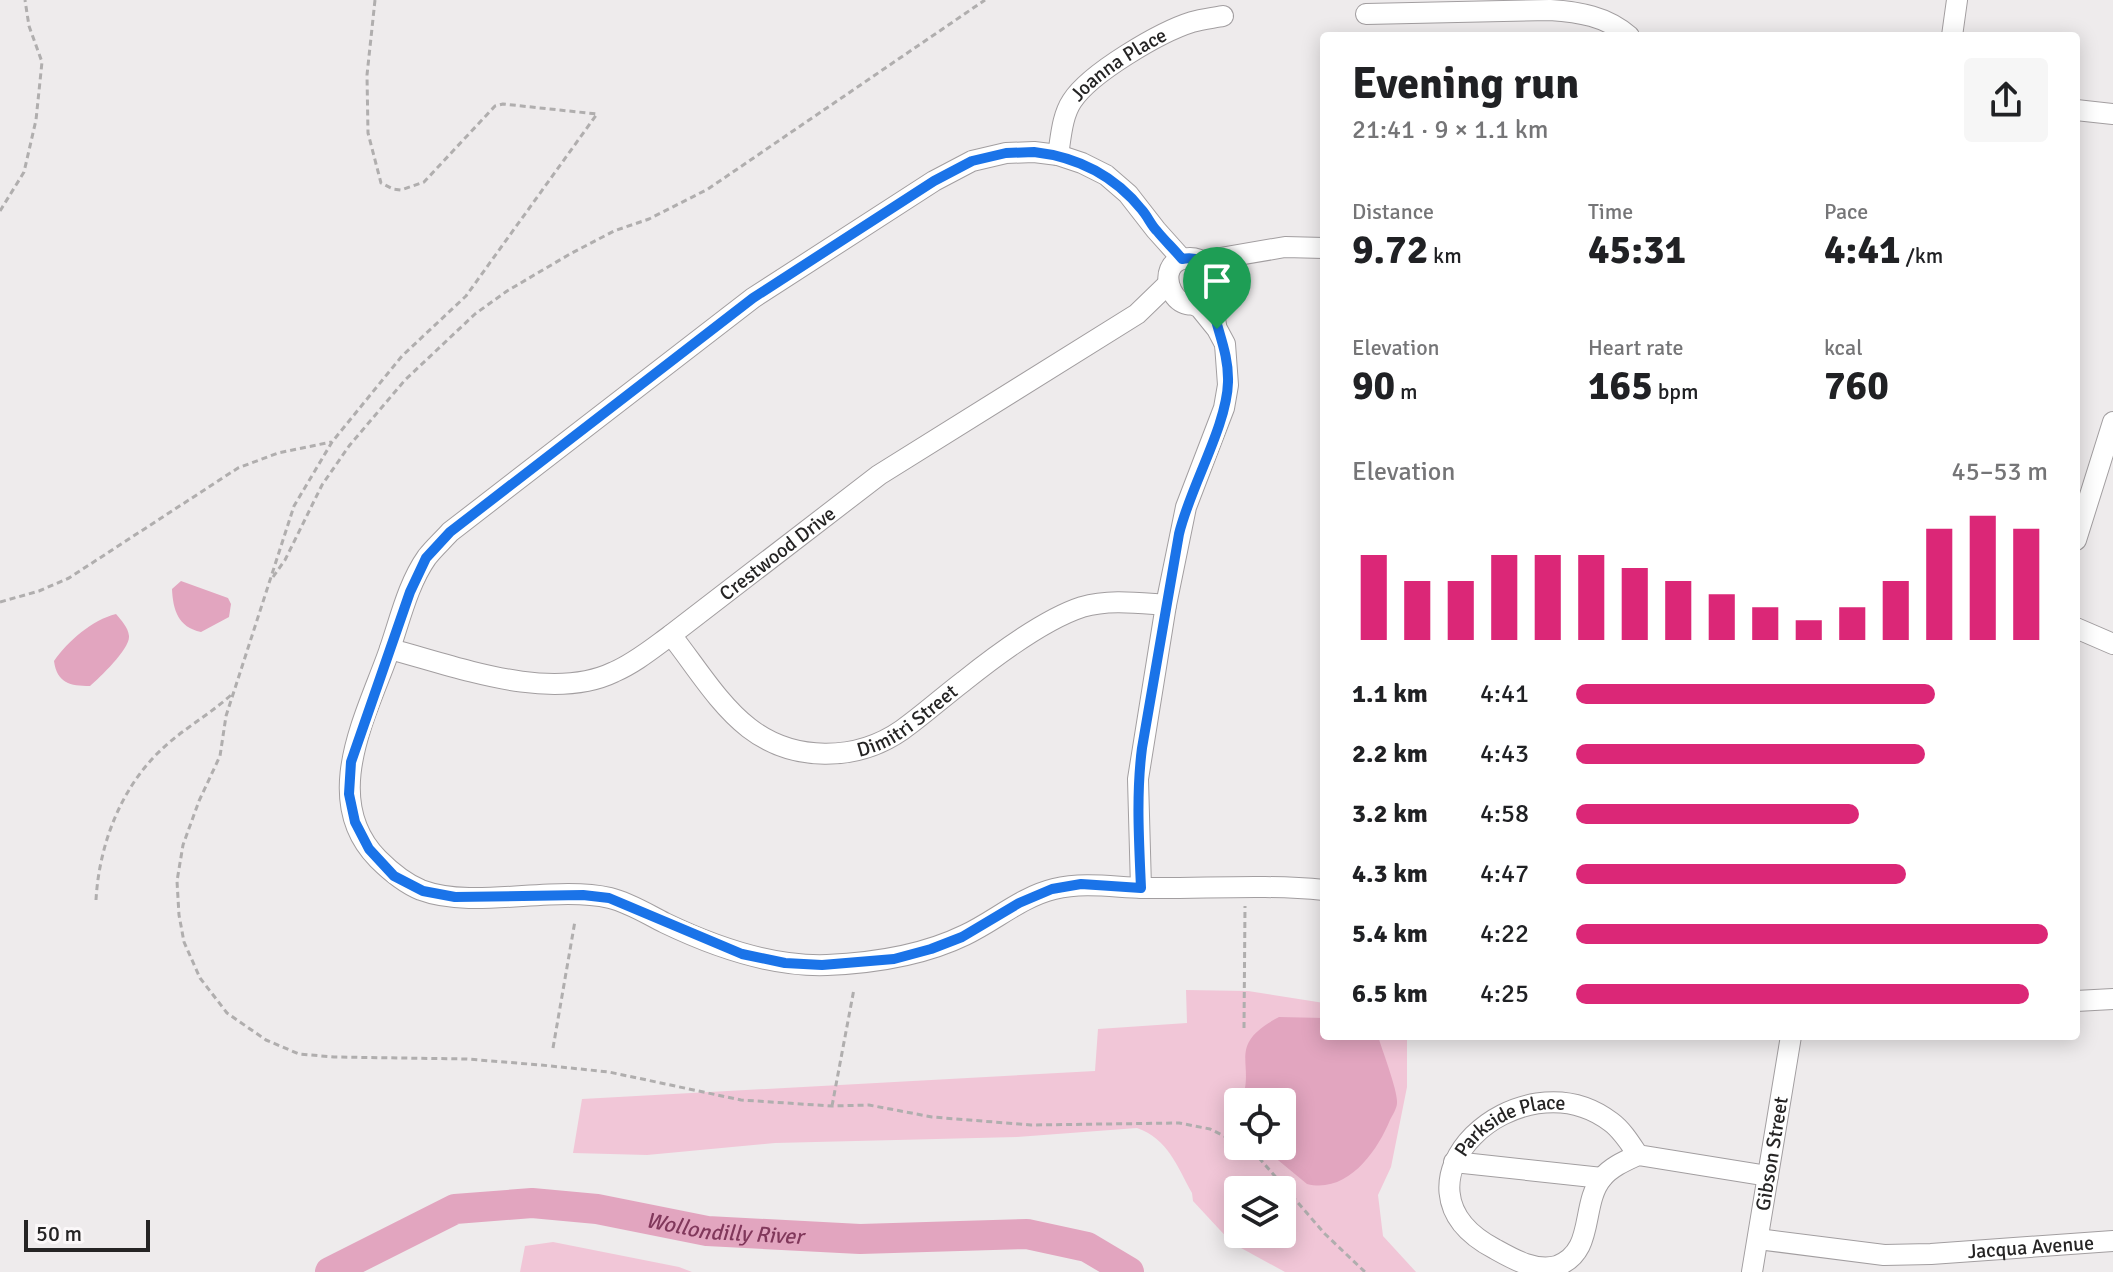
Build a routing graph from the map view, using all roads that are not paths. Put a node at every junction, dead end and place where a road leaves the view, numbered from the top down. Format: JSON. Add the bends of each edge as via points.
{"nodes":[{"id":1,"x":1957,"y":0,"type":"edge"},
{"id":2,"x":1366,"y":14,"type":"dead end"},
{"id":3,"x":1223,"y":16,"type":"dead end"},
{"id":4,"x":1623,"y":32,"type":"edge"},
{"id":5,"x":1953,"y":32,"type":"edge"},
{"id":6,"x":2080,"y":110,"type":"edge"},
{"id":7,"x":2113,"y":114,"type":"edge"},
{"id":8,"x":1058,"y":155,"type":"junction"},
{"id":9,"x":1320,"y":248,"type":"edge"},
{"id":10,"x":1190,"y":281,"type":"junction"},
{"id":11,"x":2113,"y":422,"type":"edge"},
{"id":12,"x":2080,"y":527,"type":"edge"},
{"id":13,"x":1166,"y":605,"type":"junction"},
{"id":14,"x":2080,"y":630,"type":"edge"},
{"id":15,"x":671,"y":635,"type":"junction"},
{"id":16,"x":2113,"y":644,"type":"edge"},
{"id":17,"x":390,"y":649,"type":"junction"},
{"id":18,"x":1141,"y":888,"type":"junction"},
{"id":19,"x":1320,"y":890,"type":"edge"},
{"id":20,"x":2113,"y":999,"type":"edge"},
{"id":21,"x":2080,"y":1001,"type":"edge"},
{"id":22,"x":1790,"y":1040,"type":"edge"},
{"id":23,"x":1638,"y":1155,"type":"junction"},
{"id":24,"x":1454,"y":1162,"type":"junction"},
{"id":25,"x":1768,"y":1176,"type":"junction"},
{"id":26,"x":1602,"y":1178,"type":"junction"},
{"id":27,"x":1758,"y":1239,"type":"junction"},
{"id":28,"x":2113,"y":1241,"type":"edge"},
{"id":29,"x":1752,"y":1272,"type":"edge"}],
"edges":[{"from":1,"to":5,"type":"street"},
{"from":2,"to":4,"type":"street","via":[[1579,12]]},
{"from":3,"to":8,"type":"street","name":"Joanna Place","via":[[1161,36],[1088,81],[1071,102]]},
{"from":6,"to":7,"type":"street"},
{"from":8,"to":10,"type":"street","via":[[1106,175],[1128,194]]},
{"from":8,"to":17,"type":"street","via":[[1006,153],[972,161],[753,298],[450,532],[426,558]]},
{"from":9,"to":10,"type":"street","name":"Crestwood Drive","via":[[1259,251]]},
{"from":10,"to":13,"type":"street","via":[[1200,308],[1225,344],[1228,385],[1186,507]]},
{"from":10,"to":15,"type":"street","name":"Crestwood Drive","via":[[1161,293],[1137,314],[879,475]]},
{"from":11,"to":12,"type":"street"},
{"from":13,"to":15,"type":"street","name":"Dimitri Street","via":[[1105,602],[1056,618],[900,731],[876,744],[827,754],[772,743],[748,727]]},
{"from":13,"to":18,"type":"street","via":[[1138,779]]},
{"from":14,"to":16,"type":"street"},
{"from":15,"to":17,"type":"street","name":"Crestwood Drive","via":[[612,674],[553,685]]},
{"from":17,"to":18,"type":"street","via":[[351,762],[349,794],[369,849],[394,876],[423,891],[455,897],[609,898],[742,954],[822,965],[894,959],[931,949],[1052,889],[1081,884]]},
{"from":18,"to":19,"type":"street"},
{"from":20,"to":21,"type":"street"},
{"from":22,"to":25,"type":"street","name":"Gibson Street"},
{"from":23,"to":24,"type":"street","name":"Parkside Place","via":[[1611,1121],[1588,1110],[1545,1103],[1520,1106],[1481,1126]]},
{"from":23,"to":25,"type":"street"},
{"from":23,"to":26,"type":"street"},
{"from":24,"to":26,"type":"street"},
{"from":24,"to":26,"type":"street","name":"Parkside Place","via":[[1452,1204],[1468,1231],[1515,1260],[1542,1268],[1555,1267],[1578,1250]]},
{"from":25,"to":27,"type":"street","name":"Gibson Street"},
{"from":27,"to":28,"type":"street","name":"Jacqua Avenue","via":[[1884,1255]]},
{"from":27,"to":29,"type":"street","name":"Gibson Street"}]}
